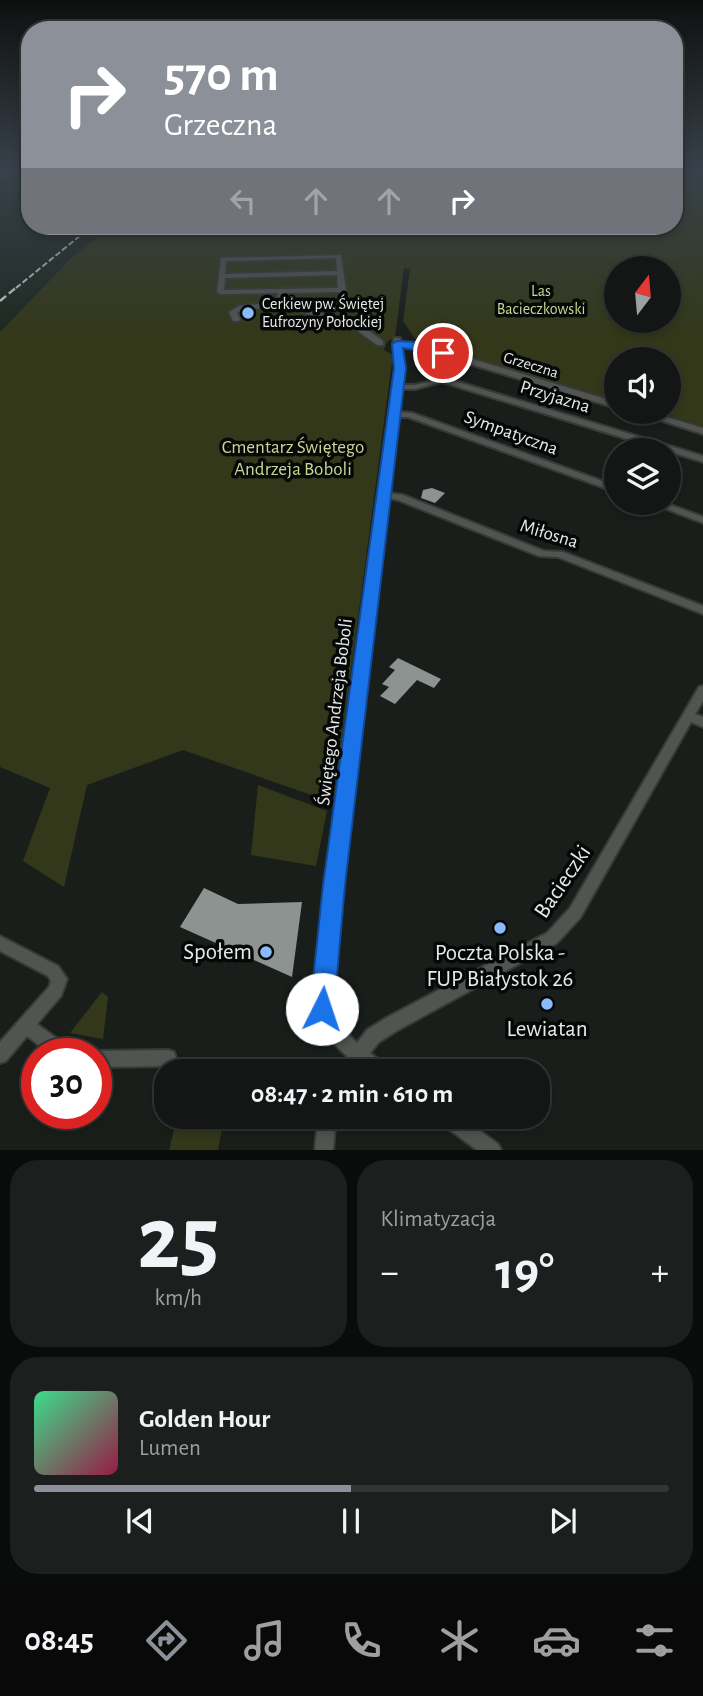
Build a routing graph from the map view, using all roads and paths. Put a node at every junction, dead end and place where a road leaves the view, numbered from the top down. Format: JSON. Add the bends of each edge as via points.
{"nodes":[{"id":1,"x":341,"y":273,"type":"junction"},
{"id":2,"x":221,"y":276,"type":"junction"},
{"id":3,"x":342,"y":290,"type":"junction"},
{"id":4,"x":281,"y":291,"type":"junction"},
{"id":5,"x":281,"y":304,"type":"junction"},
{"id":6,"x":236,"y":319,"type":"dead end"},
{"id":7,"x":345,"y":323,"type":"junction"},
{"id":8,"x":397,"y":342,"type":"joint"},
{"id":9,"x":380,"y":343,"type":"dead end"},
{"id":10,"x":397,"y":387,"type":"junction"},
{"id":11,"x":604,"y":401,"type":"edge"},
{"id":12,"x":393,"y":414,"type":"junction"},
{"id":13,"x":680,"y":424,"type":"edge"},
{"id":14,"x":703,"y":431,"type":"edge"},
{"id":15,"x":703,"y":459,"type":"edge"},
{"id":16,"x":604,"y":485,"type":"edge"},
{"id":17,"x":384,"y":495,"type":"junction"},
{"id":18,"x":681,"y":512,"type":"edge"},
{"id":19,"x":703,"y":520,"type":"edge"},
{"id":20,"x":703,"y":610,"type":"edge"},
{"id":21,"x":703,"y":690,"type":"edge"},
{"id":22,"x":696,"y":719,"type":"edge"},
{"id":23,"x":0,"y":943,"type":"edge"},
{"id":24,"x":25,"y":1025,"type":"junction"},
{"id":25,"x":42,"y":1038,"type":"edge"},
{"id":26,"x":359,"y":1054,"type":"junction"},
{"id":27,"x":0,"y":1055,"type":"edge"},
{"id":28,"x":168,"y":1058,"type":"dead end"},
{"id":29,"x":112,"y":1059,"type":"edge"},
{"id":30,"x":355,"y":1059,"type":"edge"},
{"id":31,"x":365,"y":1059,"type":"edge"},
{"id":32,"x":326,"y":1129,"type":"edge"},
{"id":33,"x":462,"y":1129,"type":"edge"},
{"id":34,"x":324,"y":1150,"type":"edge"},
{"id":35,"x":492,"y":1150,"type":"edge"}],
"edges":[{"from":1,"to":2,"type":"street"},
{"from":1,"to":2,"type":"street","via":[[339,256],[236,258],[223,259]]},
{"from":1,"to":3,"type":"street"},
{"from":2,"to":4,"type":"street","via":[[220,292]]},
{"from":3,"to":4,"type":"street"},
{"from":3,"to":7,"type":"street"},
{"from":4,"to":5,"type":"street"},
{"from":5,"to":6,"type":"street","via":[[239,308],[233,312]]},
{"from":5,"to":7,"type":"street"},
{"from":7,"to":9,"type":"street"},
{"from":8,"to":10,"type":"street","name":"Świętego Andrzeja Boboli"},
{"from":8,"to":11,"type":"street","name":"Grzeczna"},
{"from":10,"to":12,"type":"street","name":"Świętego Andrzeja Boboli"},
{"from":10,"to":15,"type":"street","name":"Przyjazna","via":[[442,380]]},
{"from":12,"to":16,"type":"street","name":"Sympatyczna","via":[[409,415]]},
{"from":12,"to":17,"type":"street","name":"Świętego Andrzeja Boboli"},
{"from":13,"to":14,"type":"street"},
{"from":17,"to":20,"type":"street","name":"Miłosna","via":[[400,497],[543,554],[559,554]]},
{"from":17,"to":26,"type":"street","name":"Świętego Andrzeja Boboli","via":[[322,994],[326,1022]]},
{"from":18,"to":19,"type":"street"},
{"from":21,"to":22,"type":"street","name":"Bacieczki"},
{"from":22,"to":26,"type":"street","name":"Bacieczki","via":[[564,927],[552,938],[392,1024],[373,1036]]},
{"from":23,"to":24,"type":"street","via":[[53,971],[59,979],[55,991]]},
{"from":24,"to":25,"type":"street"},
{"from":24,"to":27,"type":"street"},
{"from":26,"to":30,"type":"street"},
{"from":26,"to":31,"type":"street","name":"Świętego Andrzeja Boboli"},
{"from":28,"to":29,"type":"street"},
{"from":32,"to":34,"type":"street"},
{"from":33,"to":35,"type":"street"}]}
